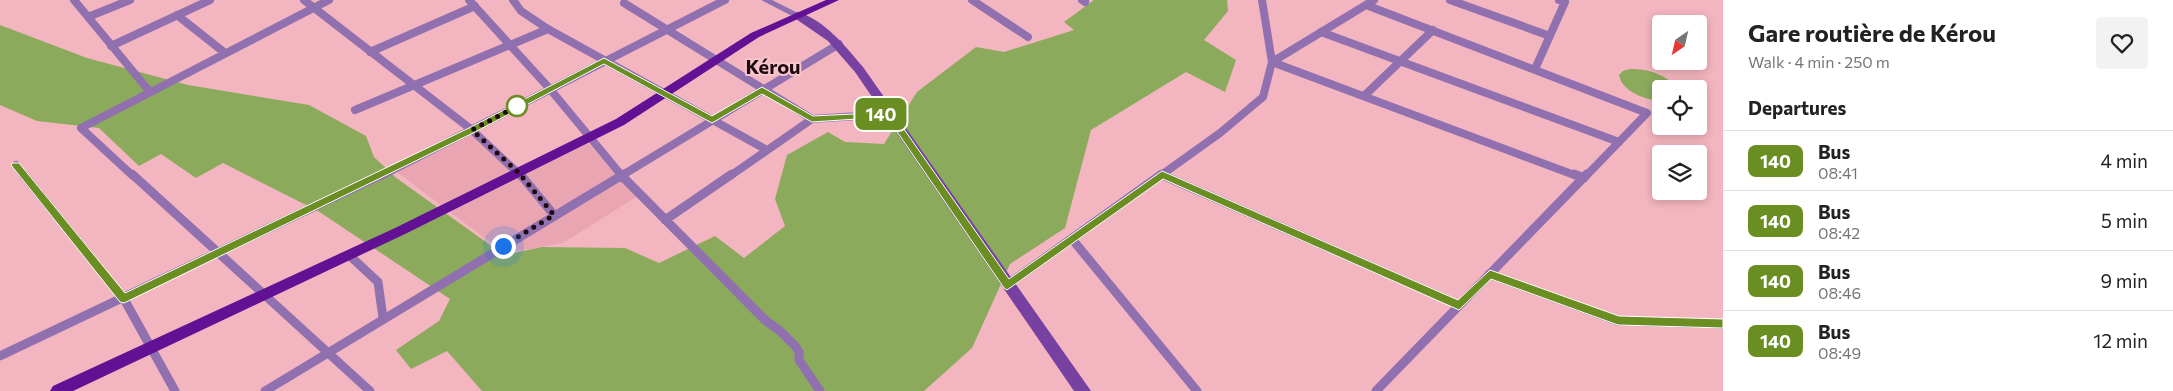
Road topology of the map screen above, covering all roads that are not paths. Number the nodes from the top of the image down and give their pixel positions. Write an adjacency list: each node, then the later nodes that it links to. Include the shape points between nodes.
1 (74, 0): 21 (street)
2 (130, 0): 21 (street)
3 (210, 0): 20 (street)
4 (304, 0): 18 (street)
5 (329, 0): 18 (street)
6 (513, 0): 22 (street, via 521,11)
7 (725, 0): 23 (street)
8 (765, 0): 19 (street)
9 (834, 0): 19 (main road)
10 (972, 0): 26 (street)
11 (1262, 0): 36 (street)
12 (1374, 0): 17 (street)
13 (1450, 0): 27 (street)
14 (1559, 0): 27 (street, via 1565,2)
15 (472, 3): 28 (street); 31 (street)
16 (624, 3): 23 (street)
17 (1366, 5): 24 (street); 25 (street)
18 (312, 7): 31 (street); 32 (street)
19 (797, 15): 29 (main road); 34 (main road, via 755,35)
20 (177, 16): 30 (street); 32 (street)
21 (88, 17): 30 (street)
22 (548, 29): 28 (street); 33 (street)
23 (666, 29): 33 (street); 34 (street)
24 (1433, 30): 35 (street); 37 (street)
25 (1321, 32): 35 (street); 36 (street)
26 (1028, 36)
27 (1550, 36): 37 (street)
28 (511, 44): 38 (street); 39 (street)
29 (840, 44): 40 (street); 45 (main road)
30 (112, 46): 41 (street)
31 (370, 52): 38 (street)
32 (225, 53): 41 (street)
33 (604, 60): 39 (street); 42 (street)
34 (716, 61): 40 (street); 42 (main road)
35 (1401, 61): 43 (street); 50 (street)
36 (1272, 62): 43 (street); 55 (street, via 1263,97)
37 (1535, 69): 50 (street, via 1648,113)
38 (413, 86): 44 (street); 48 (street)
39 (550, 89): 48 (street); 49 (street)
40 (762, 90): 46 (street); 47 (street)
41 (150, 92): 60 (street, via 81,128)
42 (664, 94): 47 (street); 49 (main road)
43 (1364, 96): 56 (street)
44 (355, 110)
45 (889, 114): 46 (street); 63 (main road)
46 (812, 119): 51 (street)
47 (712, 120): 51 (street); 54 (street)
48 (472, 130): 53 (street); 60 (street)
49 (590, 138): 53 (main road); 54 (street)
50 (1619, 142): 56 (street)
51 (767, 150): 58 (street)
52 (16, 165): 65 (street)
53 (518, 173): 57 (street); 61 (main road)
54 (621, 175): 57 (street); 58 (street)
55 (1162, 175): 59 (street); 66 (street)
56 (1584, 178): 62 (street)
57 (554, 215): 67 (street)
58 (665, 220): 76 (street, via 765,320 788,337)
59 (1072, 239): 63 (street); 78 (street)
60 (220, 253): 64 (street); 65 (street)
61 (349, 255): 64 (main road); 67 (street, via 378,282)
62 (1490, 274): 66 (street); 68 (street, via 1618,321)
63 (1007, 285): 77 (main road)
64 (264, 294): 69 (main road); 70 (street)
65 (124, 299): 69 (street); 71 (street)
66 (1459, 306): 79 (street)
67 (383, 318): 70 (street)
68 (1723, 324)
69 (151, 348): 72 (main road); 73 (street)
70 (327, 352): 74 (street); 75 (street)
71 (0, 356)
72 (58, 391)
73 (176, 391)
74 (265, 391)
75 (370, 391)
76 (820, 391)
77 (1083, 391)
78 (1197, 391)
79 (1376, 391)

